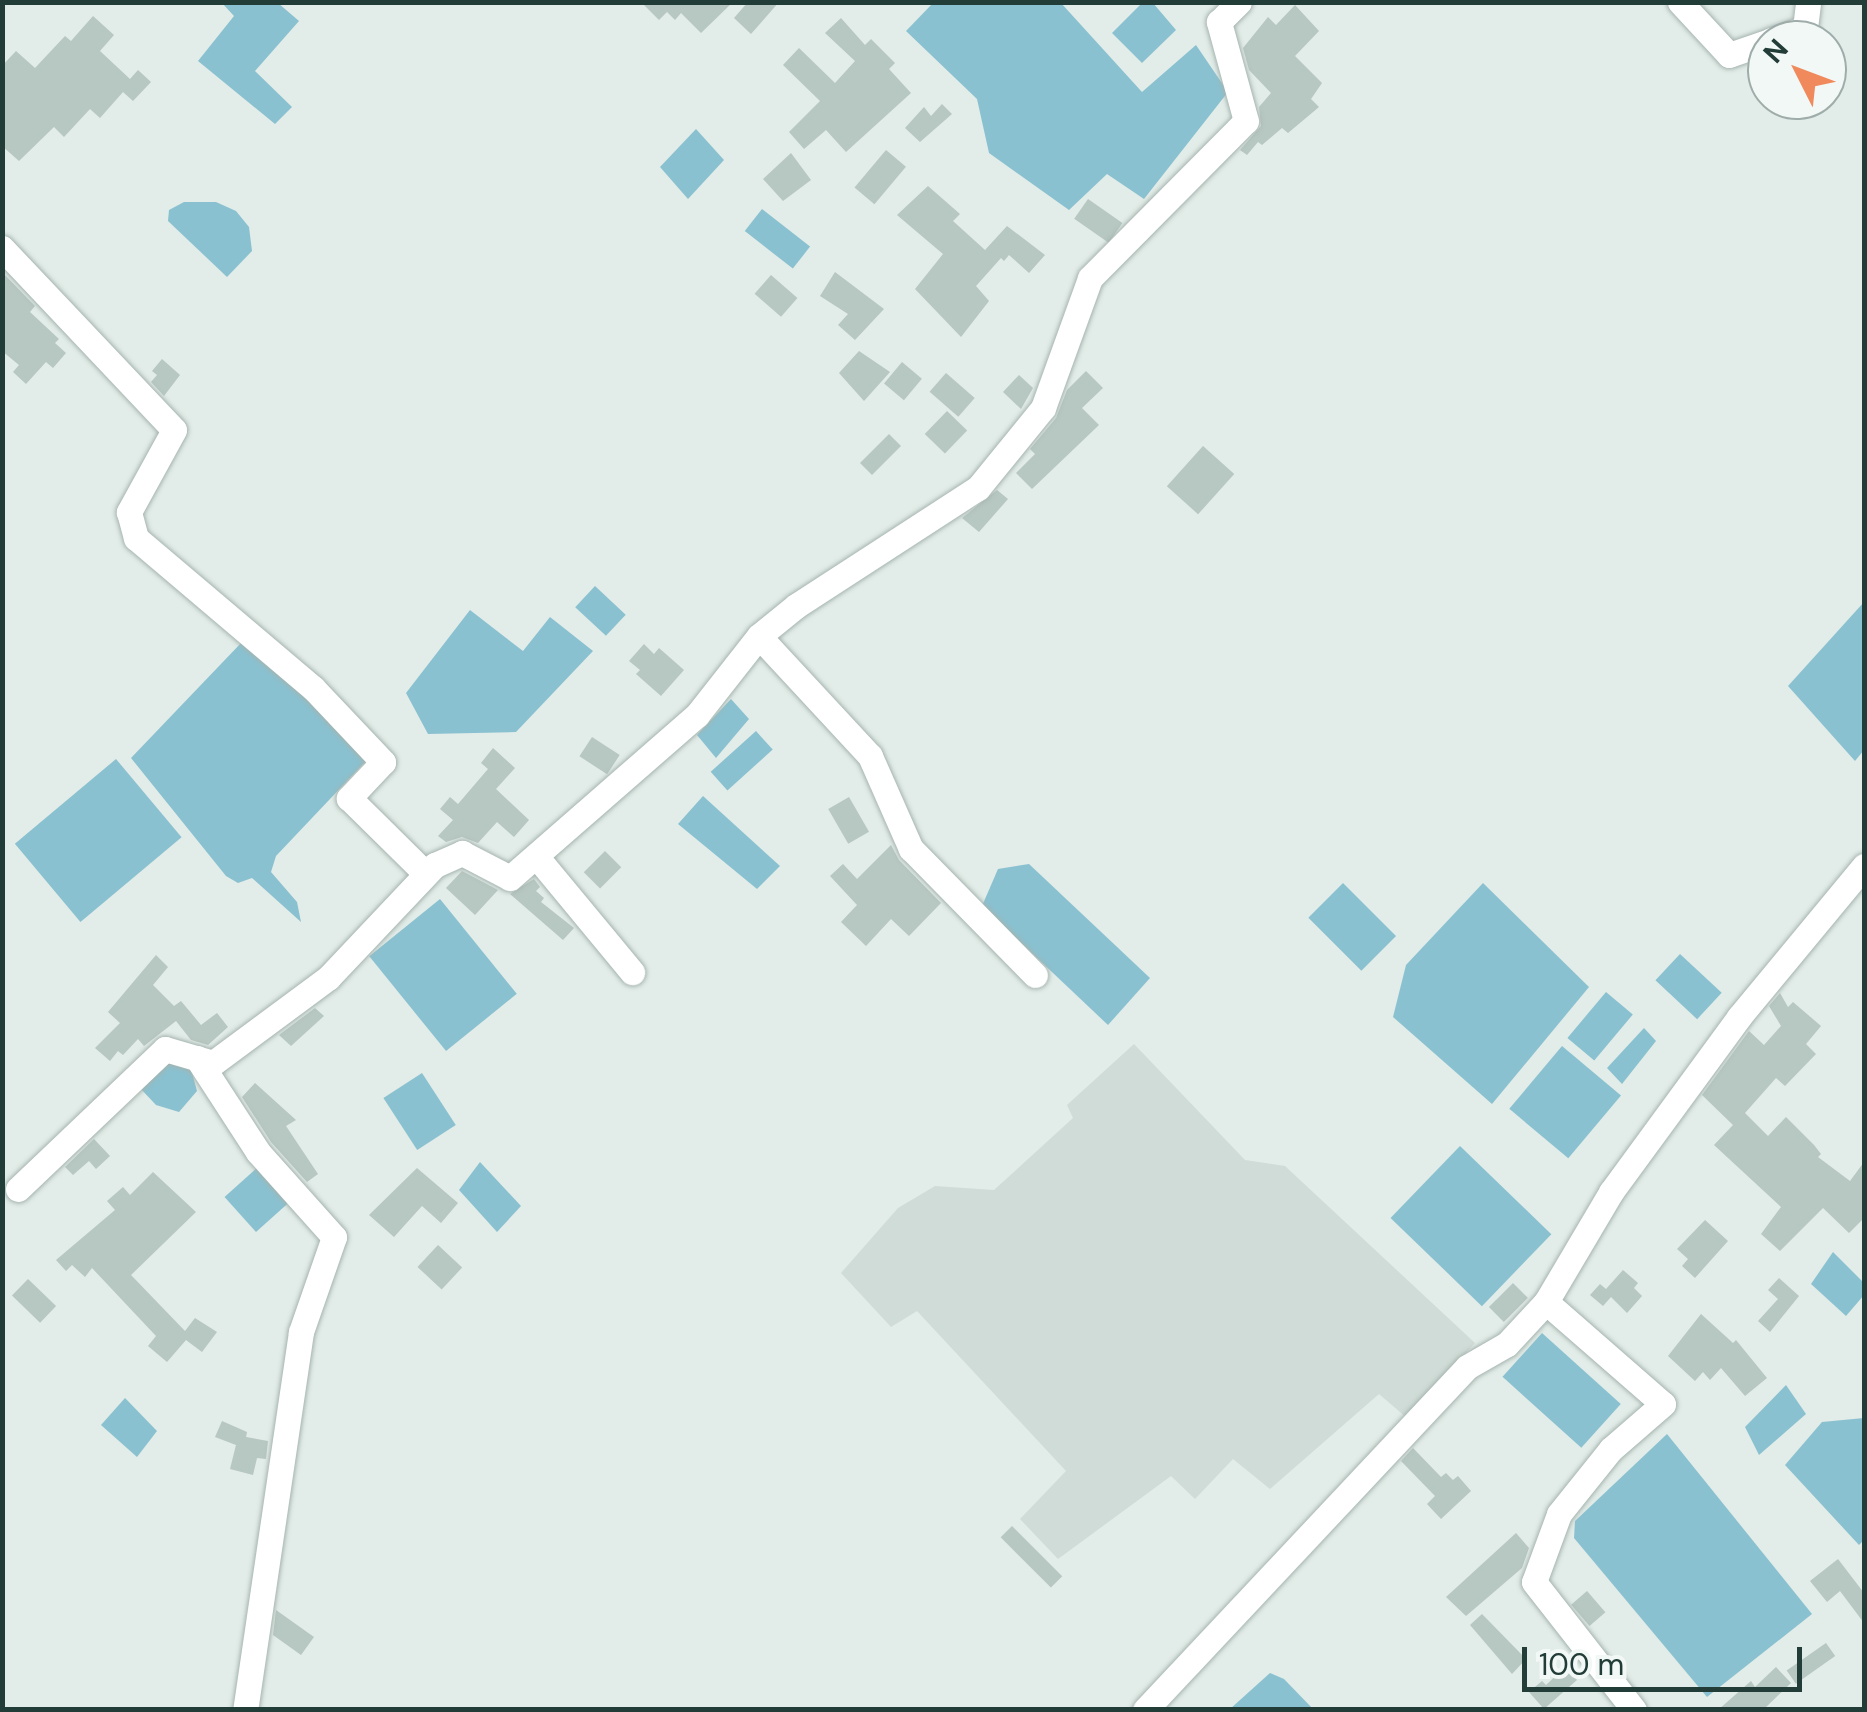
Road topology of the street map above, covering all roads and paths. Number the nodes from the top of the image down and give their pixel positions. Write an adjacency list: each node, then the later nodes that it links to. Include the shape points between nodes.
1 (1239, 2): 5 (street, via 1219,22 1246,121 1090,278 1042,408 978,488)
2 (1680, 2): 3 (street, via 1729,55)
3 (1747, 49)
4 (2, 248): 8 (street, via 174,430 129,512 136,538 313,688 383,762 349,798)
5 (760, 636): 6 (street, via 697,715); 10 (street, via 870,756 911,849)
6 (536, 856): 8 (street, via 510,878 462,854); 9 (street)
7 (1864, 866): 13 (street, via 1727,1032 1611,1192)
8 (426, 874): 11 (street, via 328,978 212,1063)
9 (632, 972)
10 (1035, 975)
11 (197, 1058): 12 (street, via 165,1048); 14 (street, via 258,1152 334,1237 301,1332)
12 (18, 1189)
13 (1546, 1302): 15 (street, via 1507,1344 1466,1368); 16 (street, via 1664,1404 1611,1449 1559,1514 1534,1582)
14 (245, 1710)
15 (1145, 1710)
16 (1634, 1710)

